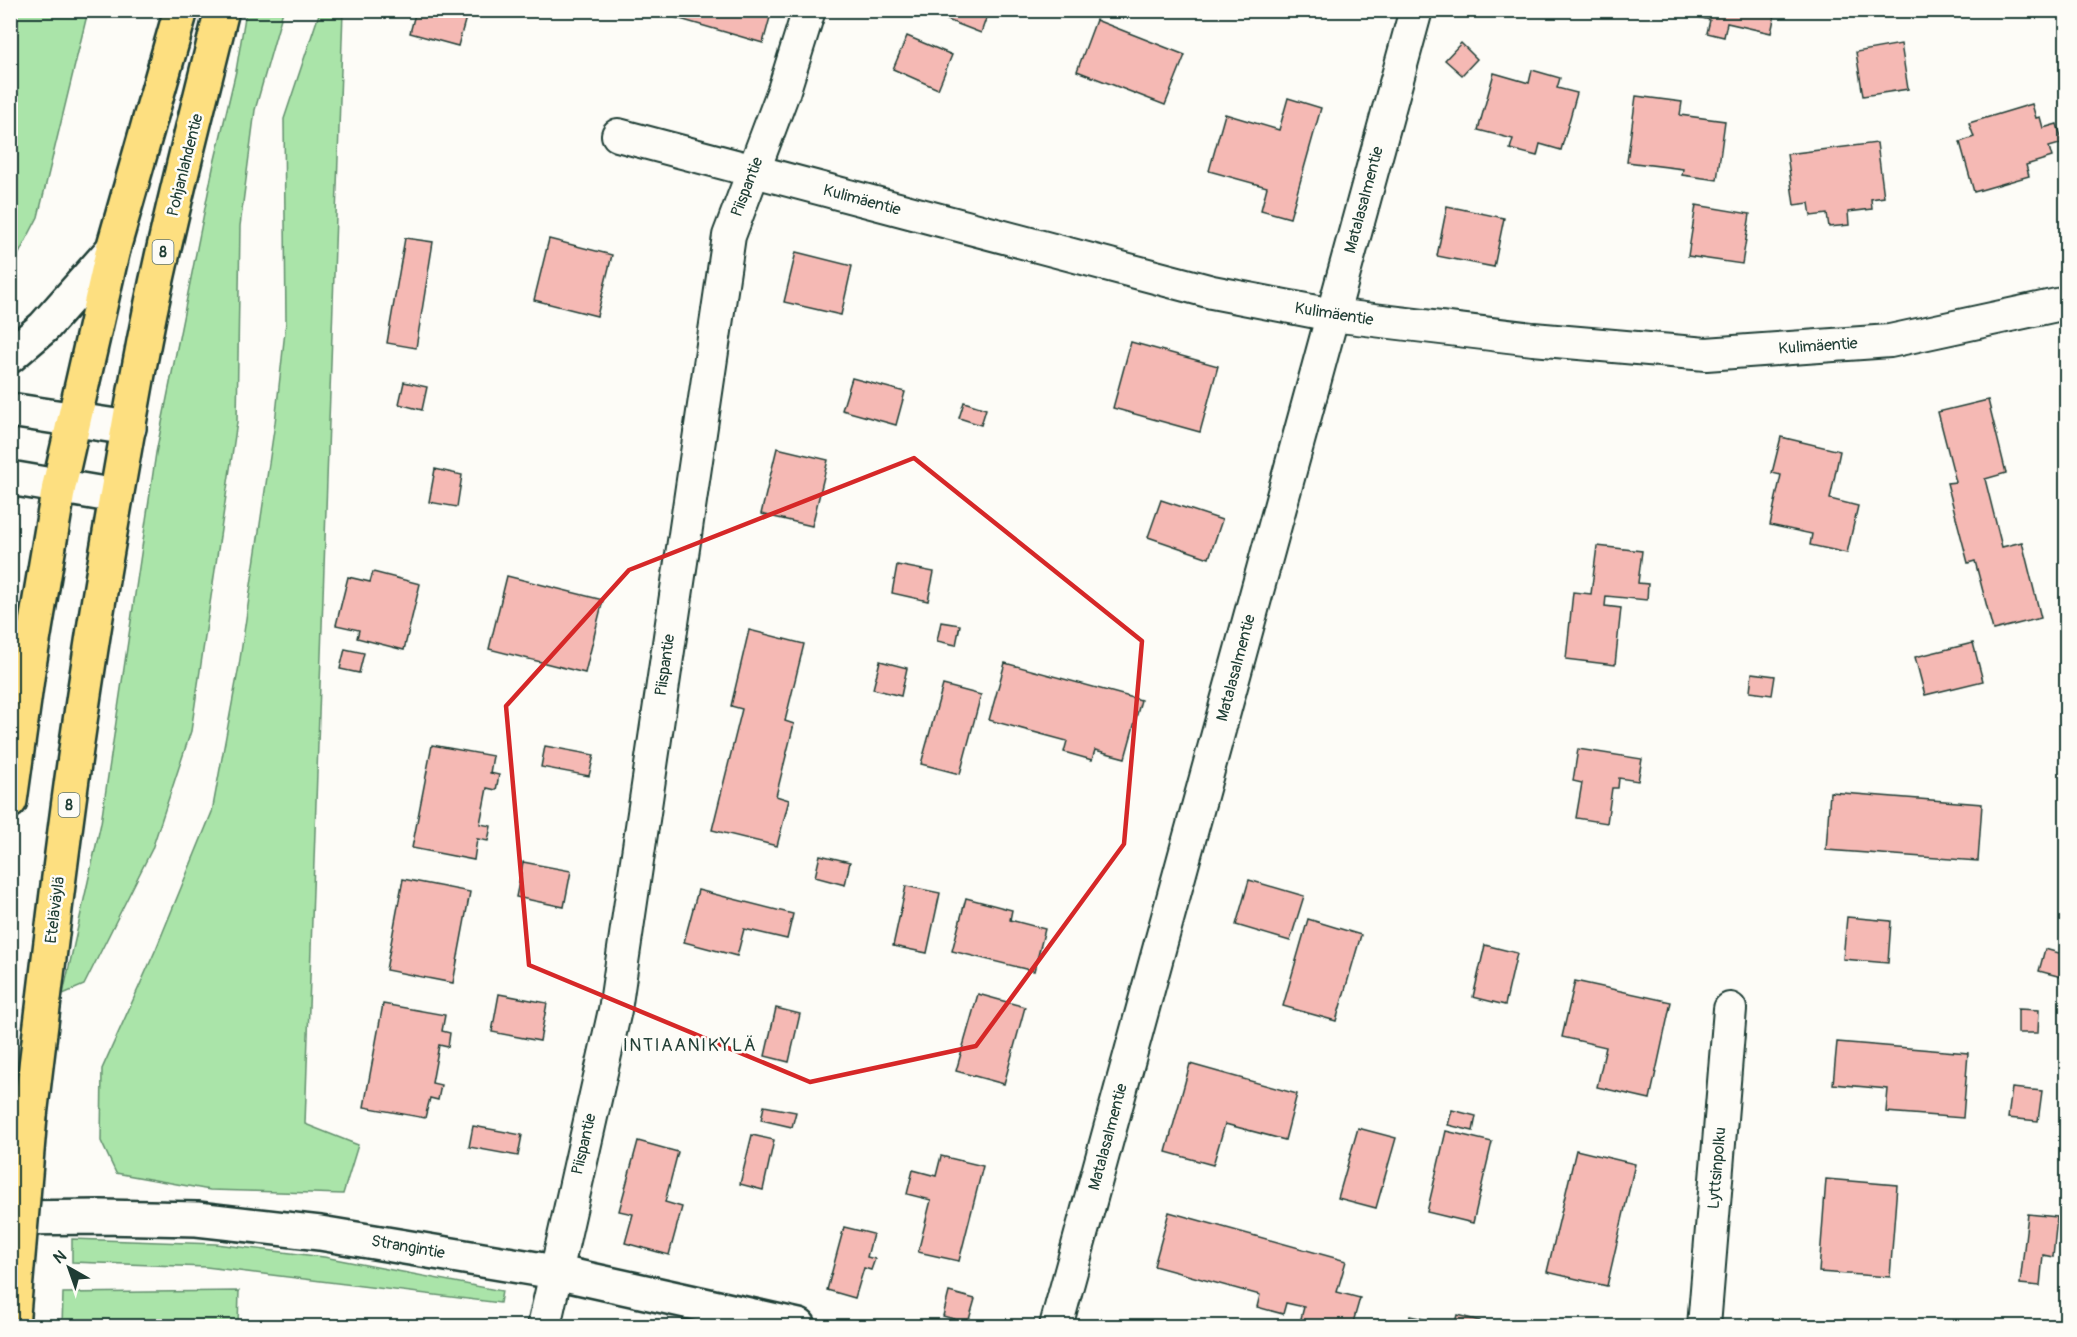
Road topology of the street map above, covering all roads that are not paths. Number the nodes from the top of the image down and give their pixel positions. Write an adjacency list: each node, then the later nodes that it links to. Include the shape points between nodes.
1 (181, 10): 7 (highway)
2 (222, 10): 13 (highway, Pohjanlahdentie / 8, via 160,265)
3 (809, 10): 6 (street, Piispantie)
4 (1416, 10): 9 (street, Matalasalmentie)
5 (618, 135): 6 (street, Kulimäentie)
6 (753, 171): 9 (street, Kulimäentie, via 1212,292); 20 (street, Piispantie, via 729,236 615,1010)
7 (113, 249): 10 (street, via 44,327); 12 (highway)
8 (2067, 303): 9 (street, Kulimäentie, via 1890,340 1706,354 1533,339)
9 (1332, 315): 24 (street, Matalasalmentie)
10 (10, 356)
11 (10, 410): 12 (street)
12 (75, 420): 13 (street); 15 (highway)
13 (129, 428): 16 (highway, Pohjanlahdentie / 8)
14 (10, 478): 15 (street)
15 (60, 486): 16 (street); 17 (highway)
16 (116, 496): 21 (highway, Eteläväylä / 8, bridge, via 56,901 30,1116)
17 (10, 801)
18 (1730, 1009): 25 (street, Lyttsinpolku)
19 (10, 1218): 20 (street, Strangintie, via 197,1219 320,1233)
20 (555, 1272): 22 (street, Piispantie); 23 (street, Strangintie)
21 (12, 1326)
22 (544, 1326)
23 (798, 1326)
24 (1056, 1326)
25 (1704, 1326)

